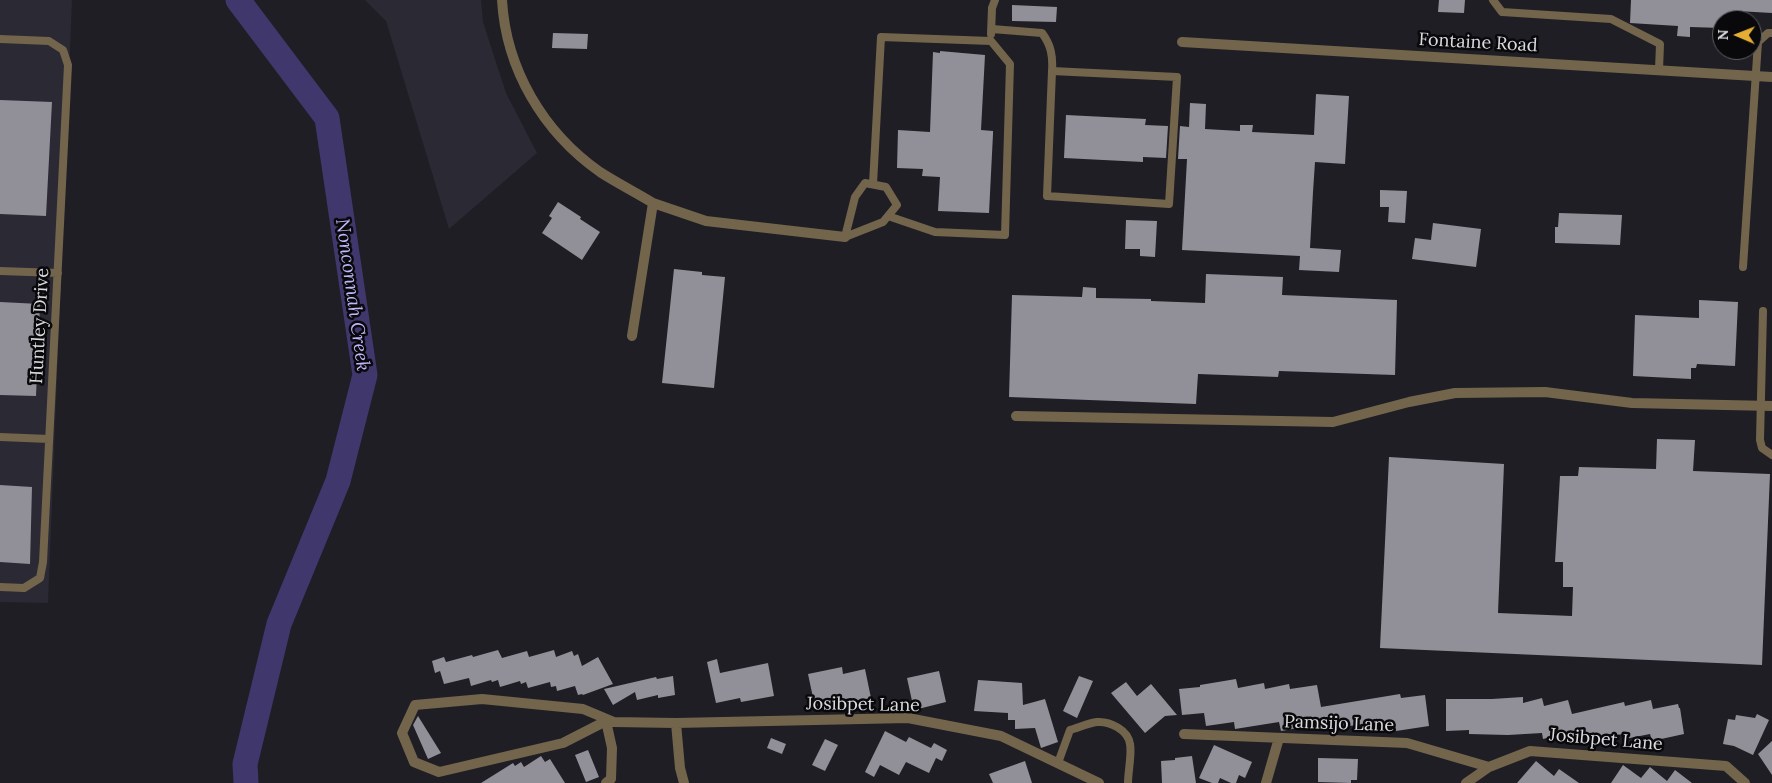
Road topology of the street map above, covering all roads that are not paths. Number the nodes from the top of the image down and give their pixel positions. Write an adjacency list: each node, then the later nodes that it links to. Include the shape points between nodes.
1 (502, 0): 14 (street, via 515,63 530,96 550,125 588,163)
2 (995, 0): 4 (lane)
3 (1493, 0): 10 (lane, via 1502,12 1611,20 1660,44)
4 (992, 29): 7 (lane); 9 (lane, via 1042,33 1049,42)
5 (1772, 33): 11 (lane, via 1758,42)
6 (0, 39): 19 (lane, Huntley Drive, via 49,41 63,50 68,65)
7 (991, 41): 13 (lane, via 881,37); 15 (lane, via 1010,64 1005,235 935,232)
8 (1182, 42): 10 (street, Fontaine Road)
9 (1052, 70): 9 (lane, via 1047,196 1169,204 1177,77)
10 (1659, 70): 11 (street, Fontaine Road)
11 (1756, 76): 12 (street, Fontaine Road); 17 (lane)
12 (1772, 77)
13 (872, 184): 15 (lane, via 886,187 897,205); 16 (lane, via 865,183 855,197)
14 (653, 203): 16 (street, via 706,222); 21 (street)
15 (888, 216): 16 (lane, via 883,222)
16 (845, 237)
17 (1743, 267)
18 (0, 271): 19 (lane)
19 (58, 272): 26 (lane, Huntley Drive)
20 (1763, 311): 22 (lane)
21 (632, 336)
22 (1760, 406): 23 (street); 24 (street, via 1632,404 1544,392 1454,393 1333,422); 27 (lane, via 1760,440 1762,448)
23 (1772, 406)
24 (1016, 416)
25 (0, 437): 26 (lane)
26 (48, 439): 28 (lane, Huntley Drive, via 40,578 24,588)
27 (1772, 455)
28 (0, 587)
29 (610, 721): 29 (street, via 563,743 439,772 414,762 402,733 415,705 482,699 583,709); 30 (street, Josibpet Lane); 35 (street, via 611,779)
30 (676, 723): 33 (street, Josibpet Lane, via 908,718 1001,736); 36 (street)
31 (1184, 734): 32 (street, Pamsijo Lane)
32 (1279, 738): 34 (street, Pamsijo Lane, via 1407,743); 39 (street)
33 (1058, 764): 37 (street, Josibpet Lane); 38 (lane, via 1070,730 1098,722 1106,724 1127,734 1130,745)
34 (1489, 767): 40 (street, Josibpet Lane); 41 (street, Josibpet Lane, via 1530,751 1726,766)
35 (606, 783)
36 (684, 783)
37 (1099, 783)
38 (1128, 783)
39 (1266, 783)
40 (1466, 783)
41 (1745, 783)

